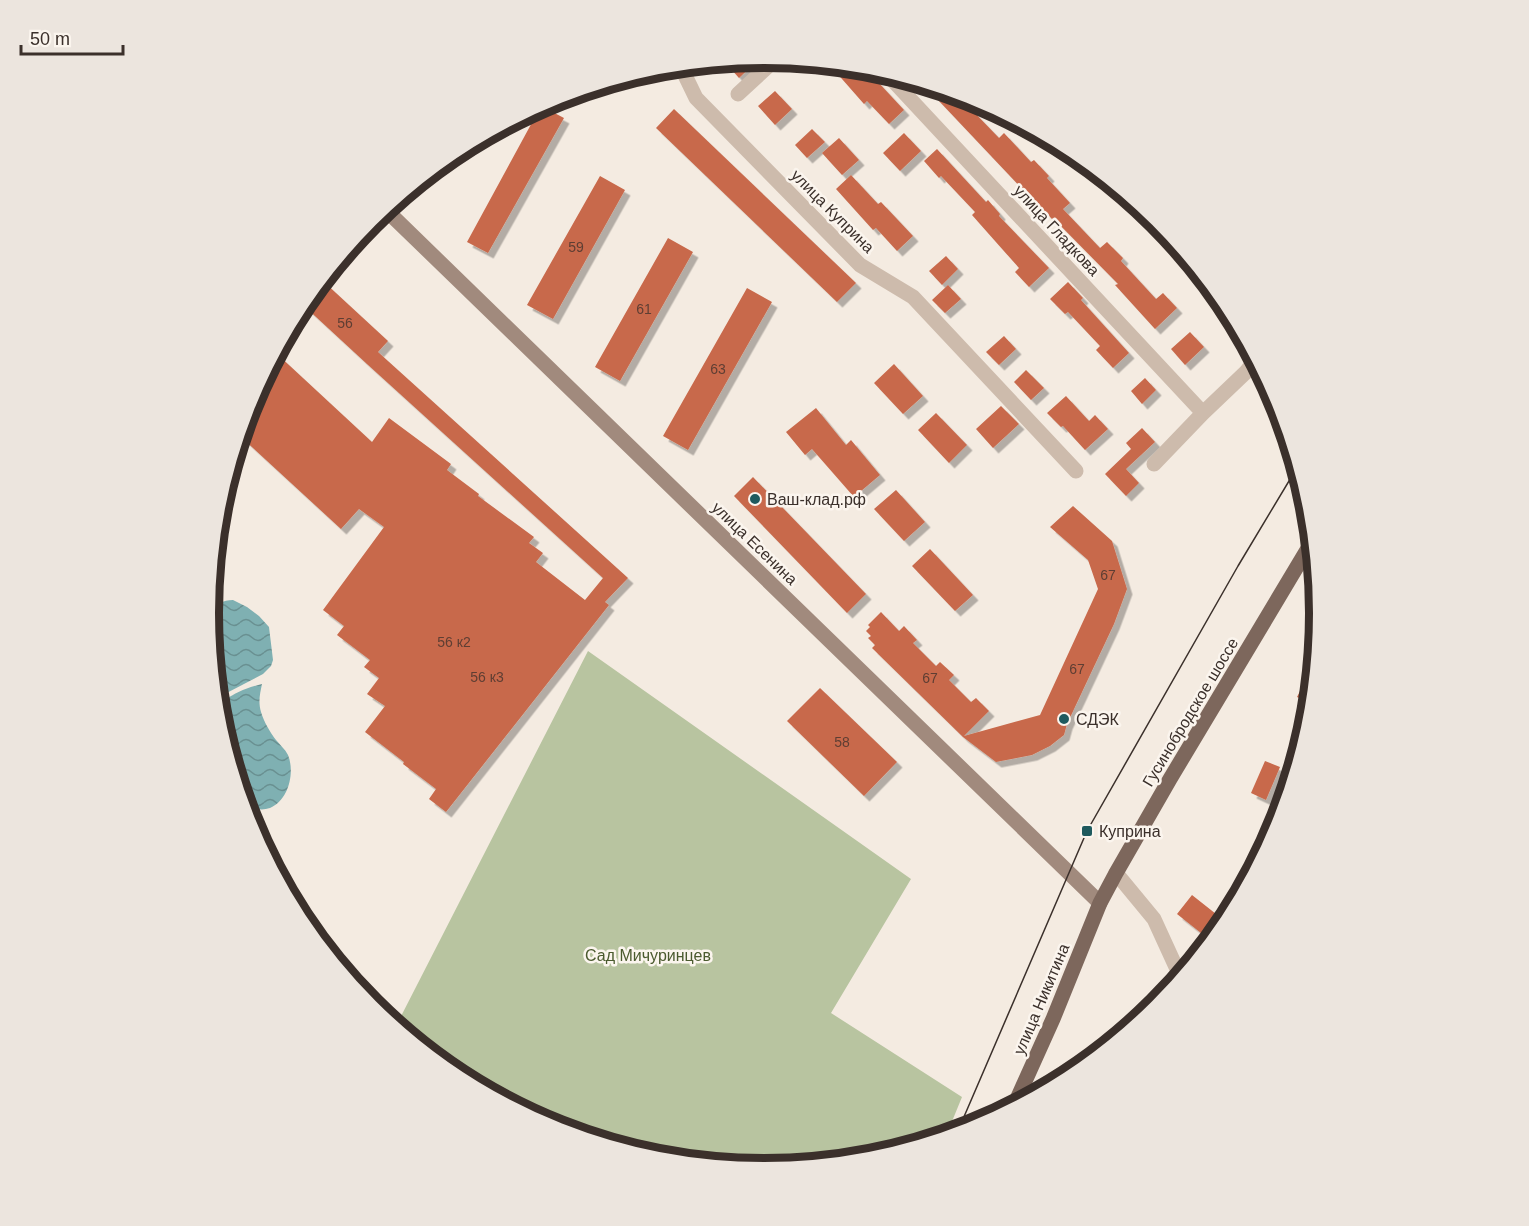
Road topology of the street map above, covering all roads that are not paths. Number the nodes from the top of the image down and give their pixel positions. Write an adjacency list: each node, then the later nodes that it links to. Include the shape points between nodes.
1 (766, 68): 4 (street)
2 (684, 74): 9 (street, улица Куприна, via 696,98 720,123 861,265 913,297)
3 (897, 84): 7 (street, улица Гладкова)
4 (738, 94)
5 (392, 215): 12 (street, улица Есенина)
6 (1251, 366): 7 (street)
7 (1203, 413): 8 (street)
8 (1154, 464)
9 (1076, 471)
10 (1306, 552): 11 (main road, Гусинобродское шоссе)
11 (1116, 873): 12 (main road, Гусинобродское шоссе); 13 (street, via 1154,919)
12 (1100, 903): 14 (main road, улица Никитина)
13 (1177, 970)
14 (1018, 1095)

